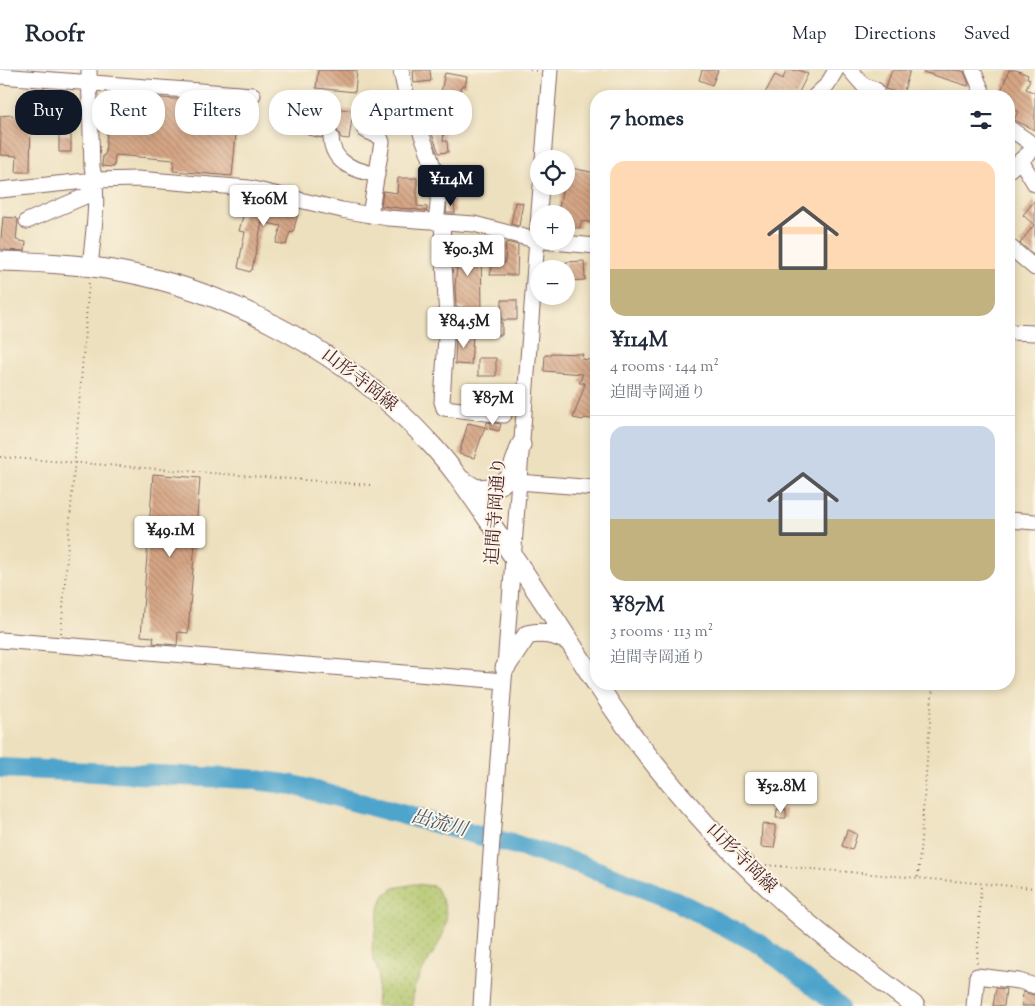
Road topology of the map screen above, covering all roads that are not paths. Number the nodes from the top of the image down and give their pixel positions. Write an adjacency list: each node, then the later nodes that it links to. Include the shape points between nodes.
1 (401, 70): 24 (street, via 406,96 426,143 434,174)
2 (550, 70): 16 (street)
3 (836, 70): 9 (street)
4 (850, 70): 10 (street, via 863,85)
5 (973, 70): 11 (street)
6 (0, 76): 7 (street)
7 (89, 76): 8 (street); 20 (street)
8 (210, 90)
9 (822, 90)
10 (876, 90)
11 (981, 90)
12 (1015, 132): 15 (street)
13 (376, 135): 18 (street, via 382,142)
14 (330, 137): 18 (street, via 335,155 345,165)
15 (1035, 147): 17 (street)
16 (544, 150)
17 (1015, 166): 19 (street)
18 (377, 175): 22 (street)
19 (1035, 184)
20 (95, 186): 21 (street); 22 (street, via 137,179 249,188); 23 (street); 31 (street)
21 (0, 190)
22 (370, 214): 24 (street)
23 (27, 221)
24 (439, 222): 25 (street, via 474,224); 35 (street, via 448,320 444,408)
25 (530, 239)
26 (575, 244): 27 (street)
27 (590, 245)
28 (538, 250): 36 (street, 迫間寺岡通り)
29 (1015, 251): 32 (street)
30 (0, 261): 31 (main road, 山形寺岡線)
31 (90, 266): 37 (main road, 山形寺岡線, via 125,272 221,300 313,346 392,405)
32 (1035, 268)
33 (1015, 332): 34 (street)
34 (1035, 333)
35 (504, 415)
36 (521, 445): 37 (main road, via 510,476 501,484 476,489); 38 (street, 迫間寺岡通り)
37 (461, 480): 42 (main road, 山形寺岡線)
38 (518, 482): 39 (street); 42 (street, 迫間寺岡通り)
39 (590, 488)
40 (1015, 520): 41 (street)
41 (1035, 522)
42 (513, 555): 44 (main road, 山形寺岡線); 46 (street, 迫間寺岡通り)
43 (0, 640): 46 (street)
44 (569, 641): 45 (main road, 山形寺岡線); 46 (main road, via 556,634 539,632 527,635)
45 (590, 672)
46 (504, 675): 49 (street, 迫間寺岡通り)
47 (602, 690): 50 (main road, 山形寺岡線, via 667,779 743,863 837,947)
48 (1035, 986): 51 (street, via 976,976)
49 (481, 1006)
50 (915, 1006)
51 (974, 1006)

